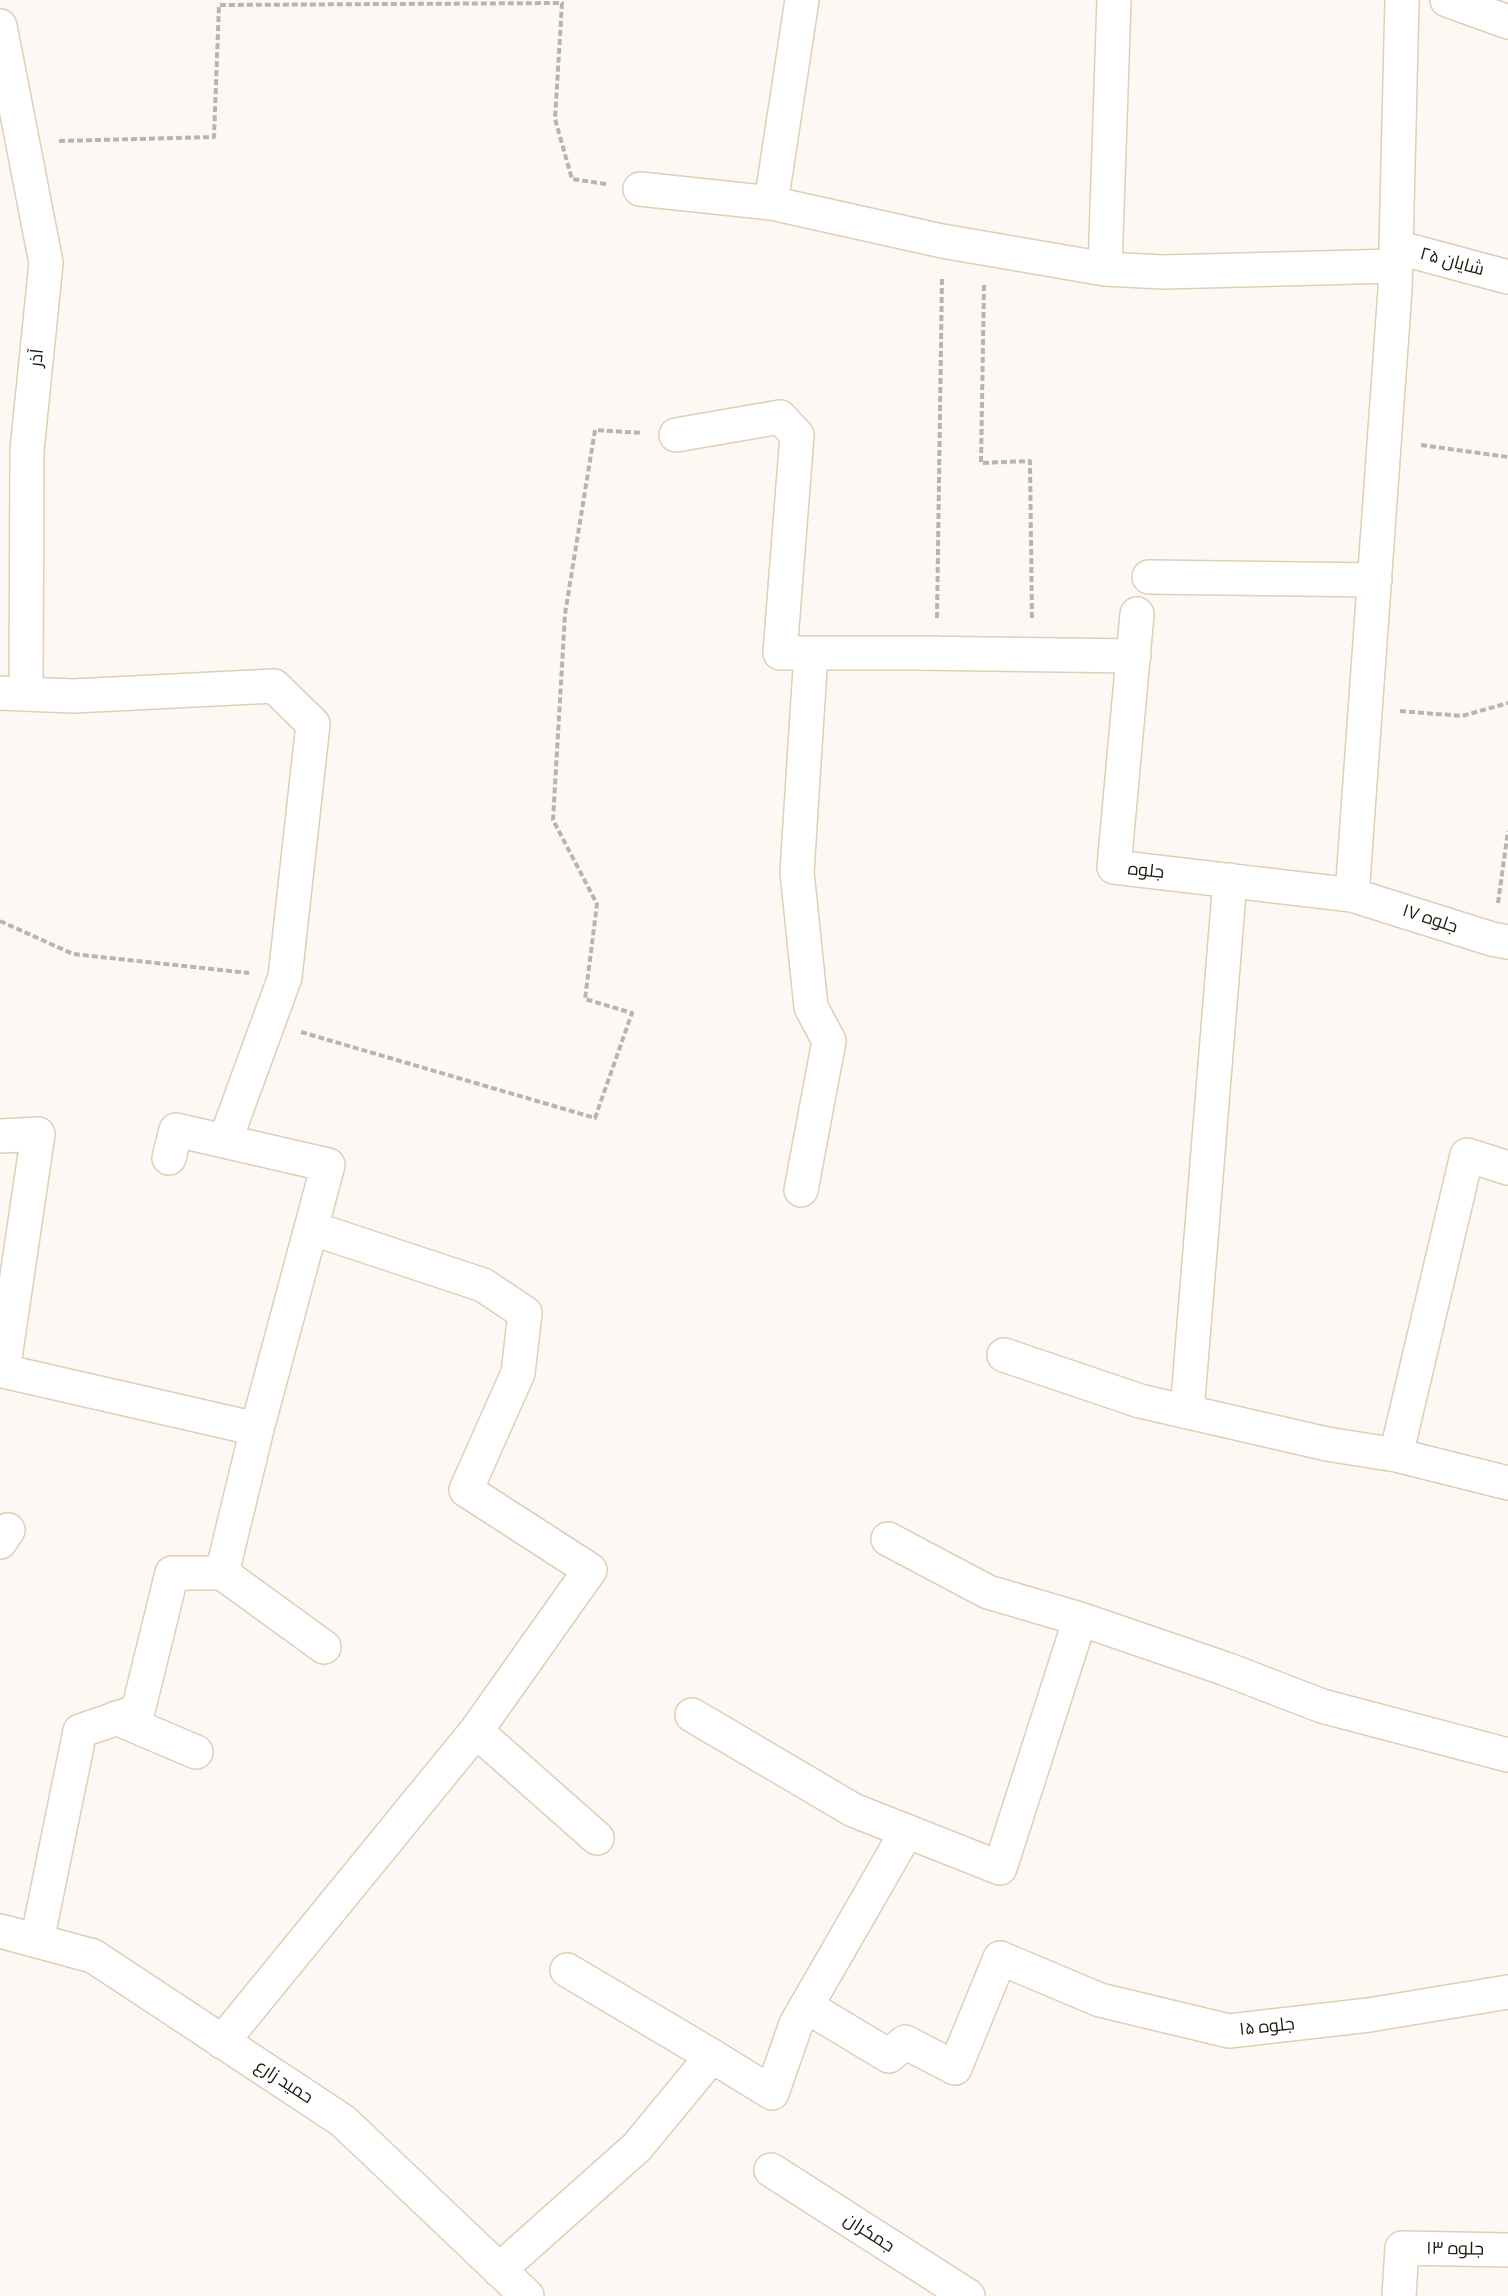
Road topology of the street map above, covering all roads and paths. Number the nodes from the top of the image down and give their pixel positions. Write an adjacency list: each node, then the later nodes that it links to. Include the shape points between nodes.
1 (802, 0): 9 (street)
2 (1114, 0): 13 (street)
3 (1402, 0): 12 (street)
4 (1447, 0): 5 (street)
5 (1508, 22)
6 (0, 26): 7 (street, آذر)
7 (23, 142): 8 (path, via 214,137 219,5 562,3 555,119 572,179); 25 (street, آذر, via 46,263 27,450)
8 (640, 189): 9 (street, شایان ۲۵)
9 (771, 203): 10 (street, شایان ۲۵)
10 (942, 241): 11 (street, شایان ۲۵); 22 (path)
11 (985, 248): 13 (street, شایان ۲۵); 23 (path, via 981,463 1030,461)
12 (1396, 256): 13 (street, شایان ۲۵, via 1163,272); 14 (street, شایان ۲۵); 16 (street)
13 (1105, 269)
14 (1508, 277)
15 (676, 435): 21 (street, via 780,417 797,435); 34 (path, via 595,430 565,614 553,820 597,904 585,999 632,1013 595,1118)
16 (1384, 440): 17 (path); 19 (street)
17 (1508, 457)
18 (1149, 577): 19 (street)
19 (1375, 580): 27 (street)
20 (1137, 614): 24 (street, جلوه)
21 (796, 653): 22 (street); 39 (street, via 797,872 811,1006 829,1041)
22 (925, 653): 23 (street)
23 (1032, 656): 24 (street)
24 (1134, 656): 29 (street, جلوه, via 1114,867)
25 (13, 693): 33 (street, via 73,696 274,686 313,724)
26 (1508, 703): 27 (path, via 1462,716)
27 (1366, 709): 30 (street)
28 (1508, 831): 32 (path)
29 (1230, 880): 30 (street, جلوه); 42 (street)
30 (1352, 895): 32 (street, جلوه ۱۷)
31 (0, 921): 33 (path, via 73,954)
32 (1500, 941)
33 (285, 977): 34 (street)
34 (269, 1022): 36 (street)
35 (0, 1136): 43 (street, via 38,1134 3,1371)
36 (225, 1141): 37 (street, via 176,1130); 40 (street, via 328,1165)
37 (168, 1158)
38 (1508, 1168): 44 (street, via 1467,1155)
39 (801, 1190)
40 (311, 1228): 43 (street); 52 (street, via 483,1285 525,1313 518,1373 466,1490 590,1570)
41 (1004, 1355): 42 (street, via 1140,1401)
42 (1186, 1412): 44 (street, via 1327,1444)
43 (257, 1429): 47 (street)
44 (1396, 1455): 45 (street)
45 (1508, 1483)
46 (888, 1539): 48 (street, via 988,1592)
47 (222, 1574): 49 (street); 51 (street, via 172,1574 138,1712)
48 (1080, 1619): 54 (street, via 1322,1707); 55 (street, via 1000,1868)
49 (324, 1647)
50 (692, 1715): 55 (street, via 853,1810)
51 (116, 1718): 53 (street); 58 (street, via 80,1731)
52 (476, 1731): 56 (street); 62 (street)
53 (196, 1752)
54 (1508, 1755)
55 (907, 1832): 61 (street)
56 (597, 1838)
57 (0, 1931): 58 (street, حمید زارع)
58 (38, 1941): 62 (street, حمید زارع, via 93,1956)
59 (567, 1970): 63 (street)
60 (1508, 1992): 61 (street, جلوه ۱۵, via 1369,2015 1229,2031 1100,2000 1000,1958 955,2068 906,2042 889,2056)
61 (806, 2006): 63 (street, via 772,2093)
62 (222, 2042): 66 (street, حمید زارع, via 343,2121)
63 (712, 2056): 66 (street, via 637,2147)
64 (771, 2170): 68 (street, جمکران)
65 (1508, 2250): 69 (street, جلوه ۱۳, via 1402,2248)
66 (499, 2270): 67 (street, حمید زارع)
67 (527, 2296)
68 (968, 2296)
69 (1399, 2296)

